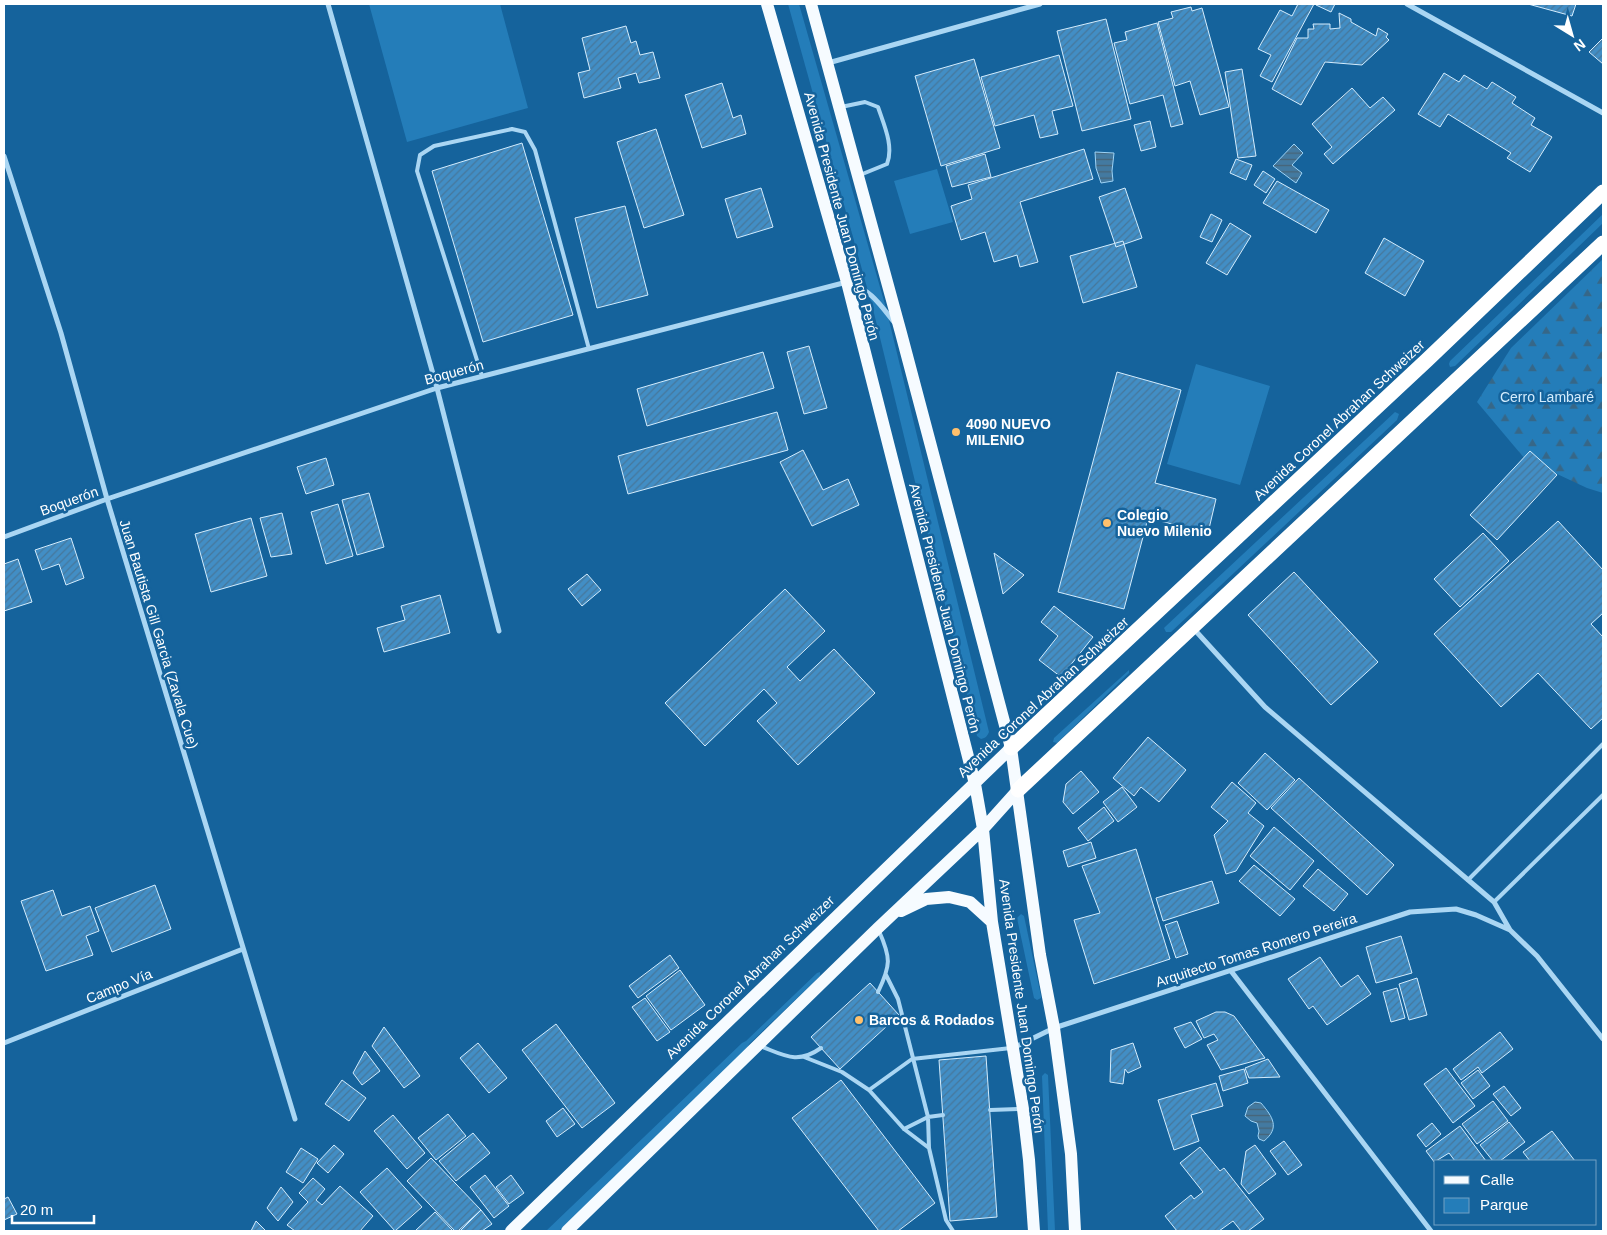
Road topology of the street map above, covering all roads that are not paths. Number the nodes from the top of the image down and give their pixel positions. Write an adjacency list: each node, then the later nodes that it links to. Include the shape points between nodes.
1 (328, 4): 17 (street)
2 (767, 4): 13 (main road, Avenida Presidente Juan Domingo Perón)
3 (811, 4): 6 (main road, Avenida Presidente Juan Domingo Perón)
4 (1040, 4): 6 (street)
5 (1407, 4): 8 (street)
6 (828, 63): 7 (main road, Avenida Presidente Juan Domingo Perón)
7 (839, 107): 10 (main road, Avenida Presidente Juan Domingo Perón); 10 (lane, via 865,102 878,107 887,135 891,154 887,164)
8 (1603, 113)
9 (4, 156): 18 (street, Juan Bautista Gill Garcia (Zavala Cue), via 62,333)
10 (857, 175): 14 (main road, Avenida Presidente Juan Domingo Perón)
11 (1603, 192): 23 (highway, Avenida Coronel Abrahan Schweizer)
12 (1603, 243): 20 (highway)
13 (847, 282): 14 (street, via 875,298); 15 (street, Boquerón); 24 (main road, Avenida Presidente Juan Domingo Perón)
14 (901, 333): 23 (main road, Avenida Presidente Juan Domingo Perón)
15 (589, 349): 16 (street, Boquerón); 16 (lane, via 535,150 525,132 512,129 434,146 420,155 417,171)
16 (482, 376): 17 (street, Boquerón)
17 (437, 388): 18 (street, Boquerón); 21 (street)
18 (107, 499): 19 (street, Boquerón); 34 (street, Juan Bautista Gill Garcia (Zavala Cue))
19 (4, 537)
20 (1192, 627): 25 (highway); 28 (street, Arquitecto Tomas Romero Pereira, via 1265,707)
21 (499, 631)
22 (1603, 744): 28 (lane)
23 (1011, 748): 24 (main road, Avenida Coronel Abrahan Schweizer); 25 (main road, Avenida Presidente Juan Domingo Perón)
24 (975, 784): 27 (main road, Avenida Presidente Juan Domingo Perón); 54 (main road, Avenida Coronel Abrahan Schweizer)
25 (1018, 790): 27 (main road); 38 (main road, Avenida Presidente Juan Domingo Perón, via 1040,955)
26 (1603, 795): 29 (lane)
27 (983, 828): 30 (main road); 31 (main road, Avenida Presidente Juan Domingo Perón)
28 (1468, 880): 29 (street, Arquitecto Tomas Romero Pereira)
29 (1494, 902): 33 (street, Arquitecto Tomas Romero Pereira)
30 (890, 917): 31 (main road, via 926,899 949,897 970,902); 32 (main road)
31 (992, 922): 43 (main road, Avenida Presidente Juan Domingo Perón)
32 (878, 928): 36 (lane, via 887,949); 41 (main road)
33 (1510, 930): 35 (street, Arquitecto Tomas Romero Pereira, via 1456,909 1410,912); 39 (street, Arquitecto Tomas Romero Pereira, via 1536,956)
34 (243, 949): 40 (street, Campo Vía); 51 (street, Juan Bautista Gill Garcia (Zavala Cue))
35 (1231, 971): 38 (street, Arquitecto Tomas Romero Pereira); 59 (street)
36 (886, 975): 37 (lane); 45 (lane, via 898,999)
37 (878, 992)
38 (1054, 1028): 43 (street, Arquitecto Tomas Romero Pereira); 58 (main road, Avenida Presidente Juan Domingo Perón, via 1071,1154)
39 (1603, 1039)
40 (4, 1044)
41 (758, 1045): 44 (lane, via 796,1058); 55 (main road)
42 (821, 1048): 44 (lane)
43 (1012, 1048): 45 (lane); 47 (main road, Avenida Presidente Juan Domingo Perón)
44 (804, 1057): 46 (lane, via 842,1072)
45 (912, 1059): 46 (lane); 50 (lane)
46 (869, 1090): 52 (lane)
47 (1023, 1109): 48 (lane); 57 (main road, Avenida Presidente Juan Domingo Perón)
48 (990, 1110)
49 (942, 1115): 50 (lane)
50 (928, 1116): 52 (lane); 53 (lane)
51 (296, 1118)
52 (904, 1129): 53 (lane)
53 (929, 1148): 56 (lane, via 946,1220)
54 (511, 1231)
55 (566, 1231)
56 (953, 1231)
57 (1034, 1231)
58 (1075, 1231)
59 (1431, 1231)

